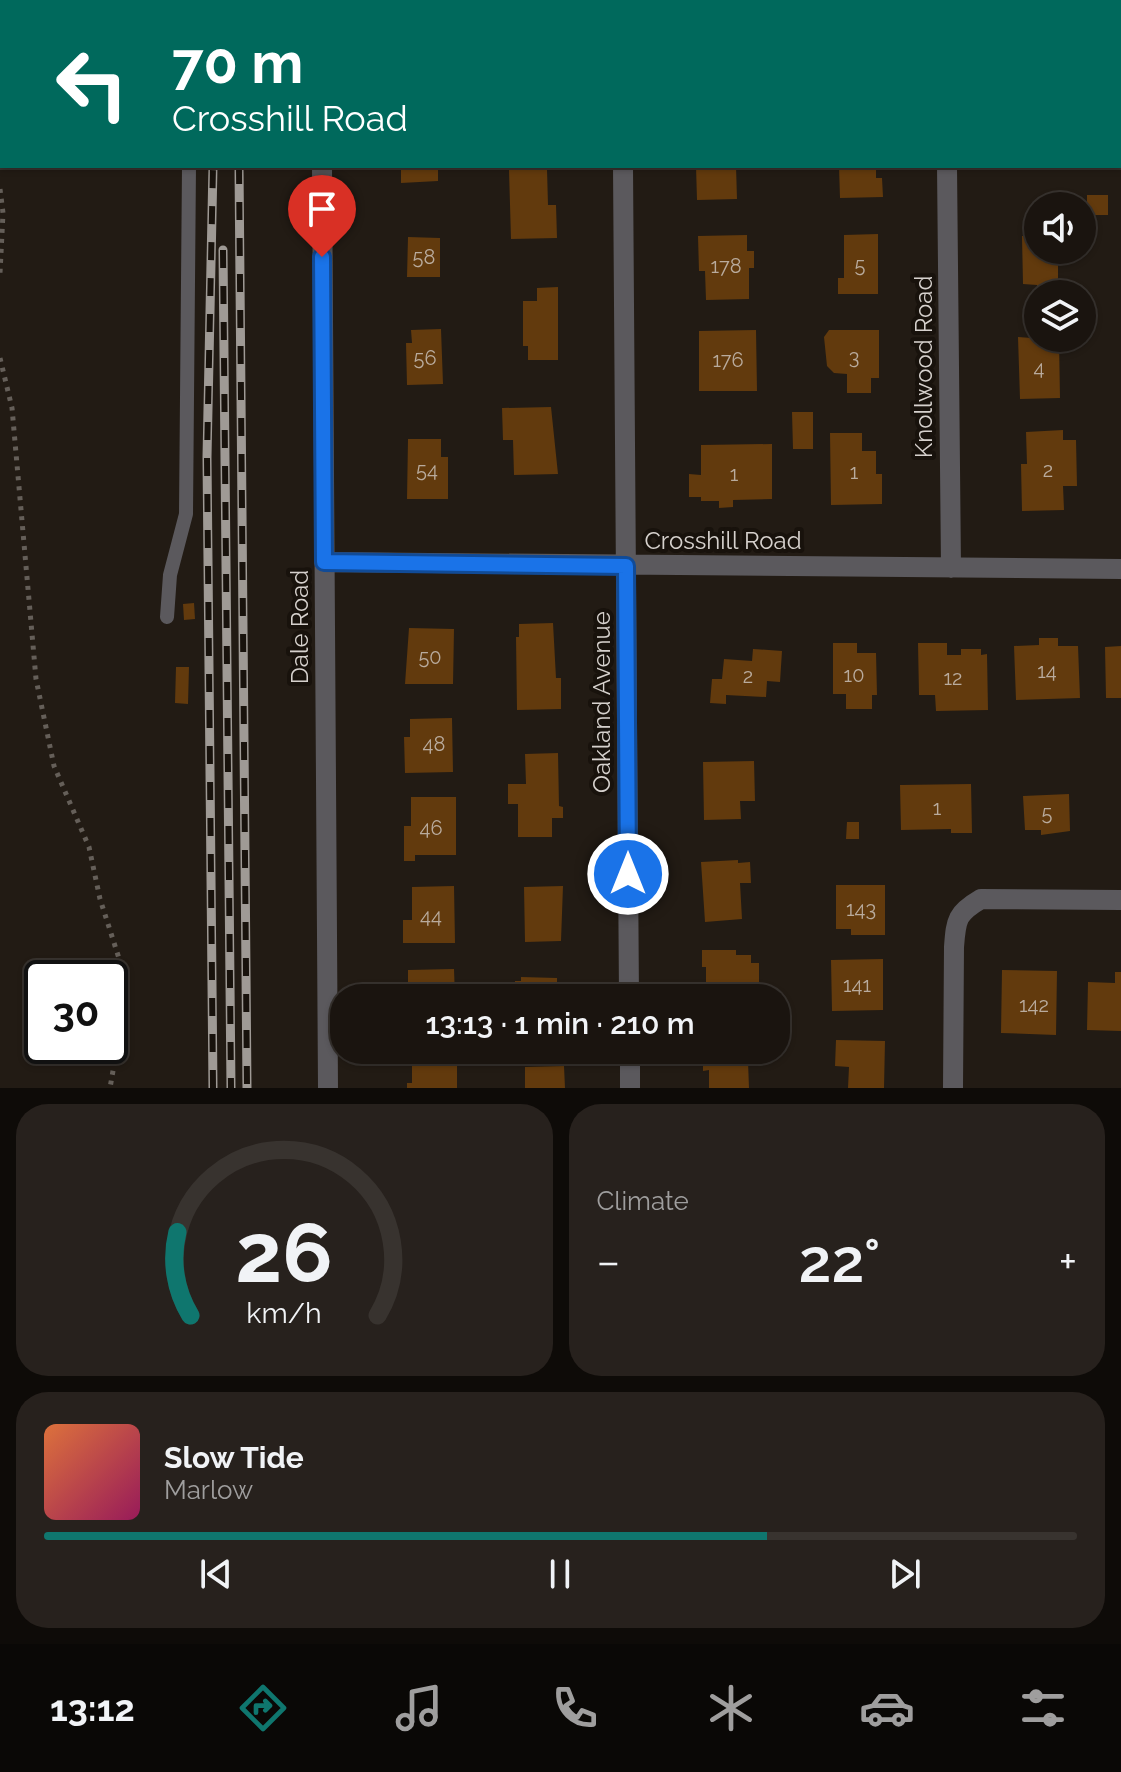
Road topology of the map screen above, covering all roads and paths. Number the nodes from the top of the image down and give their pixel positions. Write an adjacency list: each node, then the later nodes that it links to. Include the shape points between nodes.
1 (189, 168): 12 (lane, via 186,514 170,575)
2 (322, 168): 8 (street, Dale Road)
3 (623, 168): 9 (street, Oakland Avenue)
4 (947, 168): 10 (street, Knollwood Road)
5 (0, 189): 6 (path)
6 (0, 273)
7 (0, 358): 16 (path, via 12,408 24,517 31,653 54,766 89,847 124,974)
8 (324, 562): 9 (street, Crosshill Road); 17 (street, Dale Road)
9 (626, 566): 10 (street, Crosshill Road); 14 (street, Oakland Avenue)
10 (951, 568): 11 (street, Crosshill Road)
11 (1121, 569)
12 (167, 617)
13 (1121, 900): 19 (street, via 981,899 965,908 956,925 954,947)
14 (629, 984)
15 (630, 1064): 18 (street)
16 (110, 1088)
17 (328, 1088)
18 (630, 1088)
19 (953, 1088)

